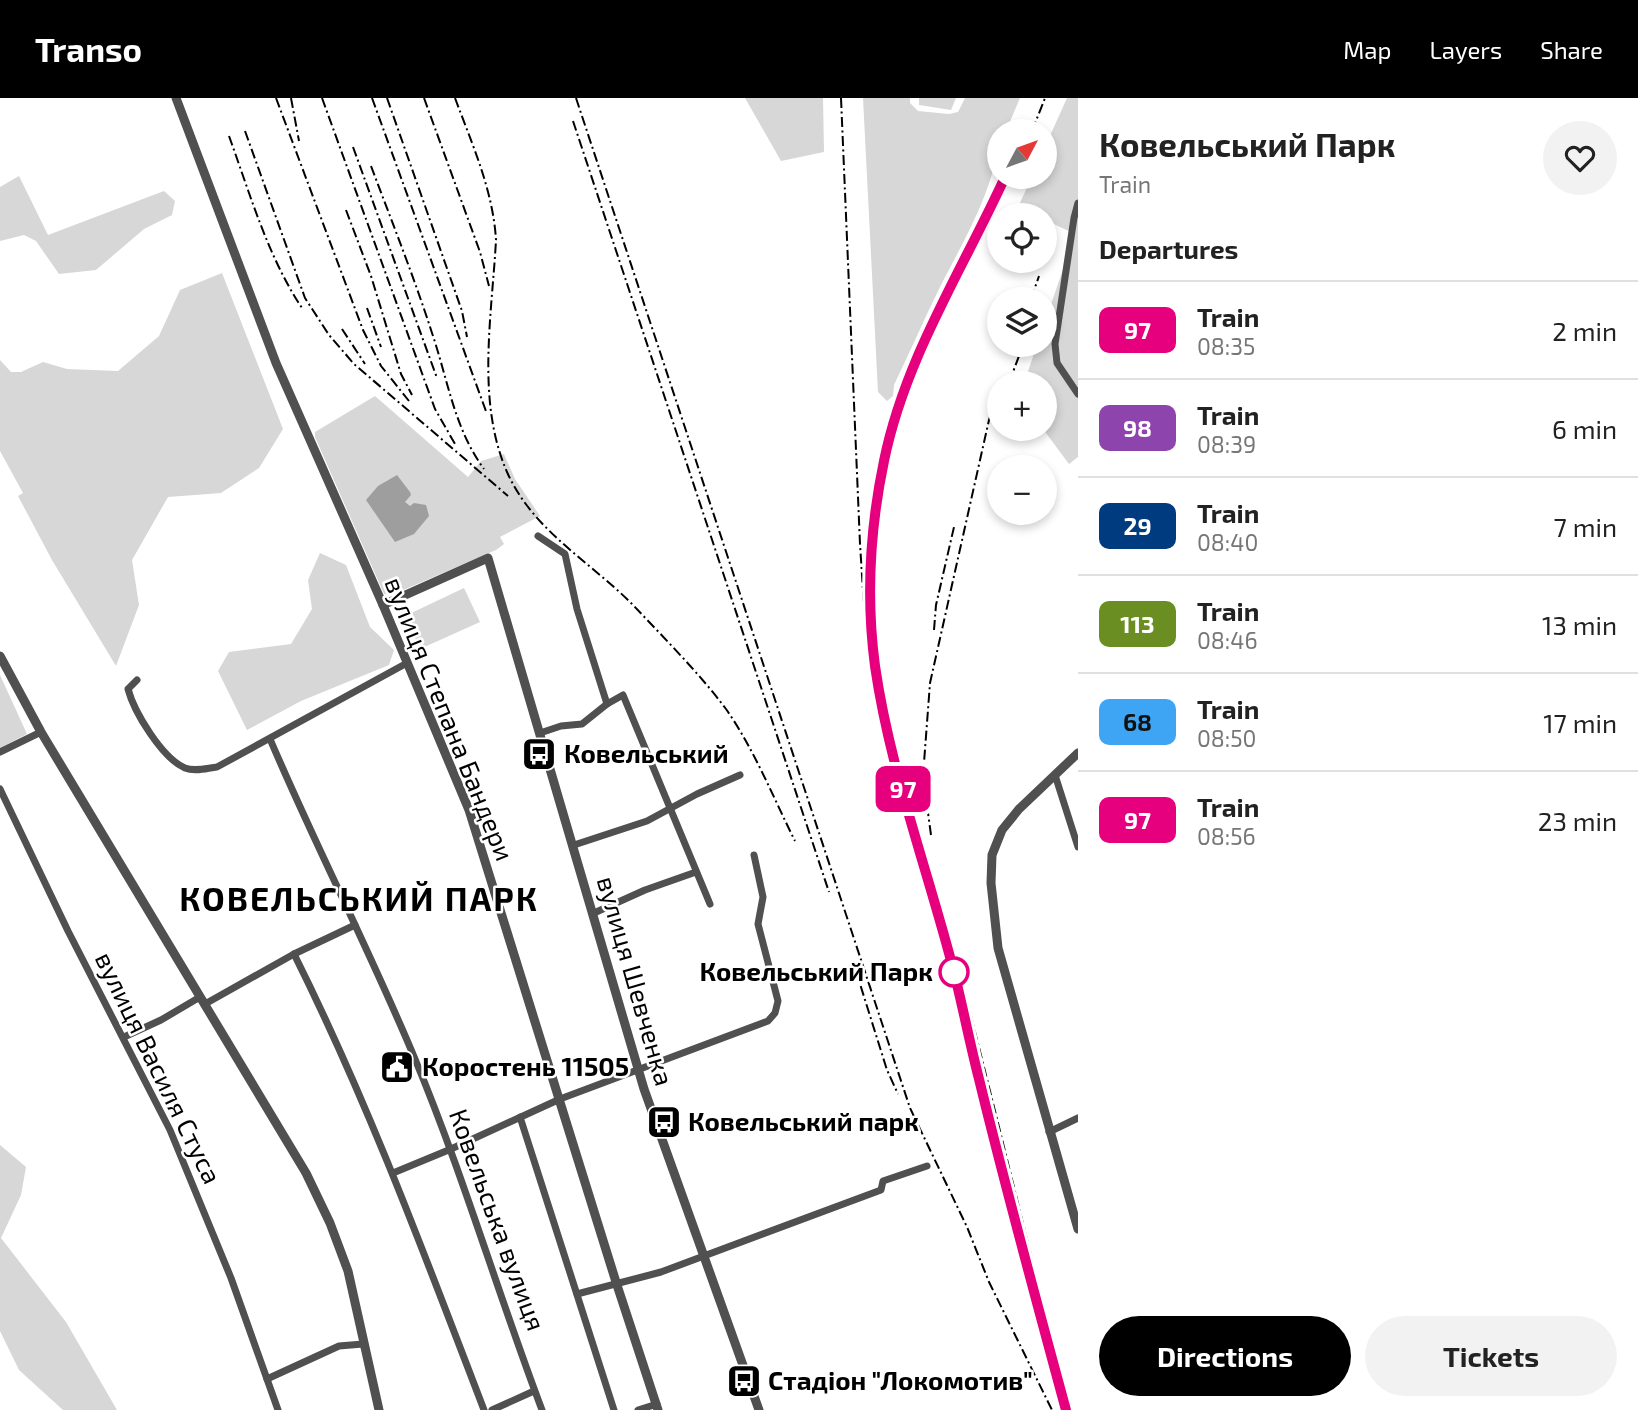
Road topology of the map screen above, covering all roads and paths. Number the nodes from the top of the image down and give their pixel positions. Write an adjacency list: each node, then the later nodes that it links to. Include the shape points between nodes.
1 (176, 98): 5 (street, вулиця Степана Бандери, via 276,363)
2 (1078, 203): 3 (street, via 1055,344 1057,363)
3 (1078, 394)
4 (538, 536): 9 (street, via 565,554 580,622)
5 (383, 605): 7 (street, вулиця Степана Бандери); 11 (street, вулиця Шевченка, via 488,558)
6 (0, 656): 10 (street)
7 (407, 663): 12 (street); 30 (street, вулиця Степана Бандери, via 469,810)
8 (137, 680): 12 (street, via 128,689 132,706 184,768 218,767)
9 (607, 704): 11 (street, via 582,724); 18 (street, via 623,695)
10 (41, 733): 13 (street); 27 (street)
11 (540, 733): 19 (street, вулиця Шевченка)
12 (270, 739): 25 (street, Ковельська вулиця)
13 (0, 752)
14 (1078, 753): 16 (street)
15 (740, 775): 18 (street)
16 (1055, 775): 20 (street); 33 (street, via 1002,830 992,855 991,883 998,948)
17 (0, 789): 28 (street, вулиця Василя Стуса)
18 (670, 809): 19 (street); 22 (street)
19 (574, 845): 24 (street, вулиця Шевченка)
20 (1078, 846)
21 (754, 855): 29 (street, via 763,897 758,924 778,1001 775,1013 768,1021)
22 (696, 872): 23 (street); 24 (street)
23 (710, 904)
24 (594, 914): 29 (street, вулиця Шевченка)
25 (355, 925): 26 (street); 34 (street, Ковельська вулиця)
26 (294, 954): 27 (street); 36 (street)
27 (202, 1000): 28 (street); 41 (street, via 306,1173 330,1223 348,1271)
28 (124, 1037): 42 (street, вулиця Василя Стуса, via 170,1130)
29 (638, 1068): 30 (street); 38 (street, вулиця Шевченка)
30 (560, 1099): 31 (street); 39 (street, вулиця Степана Бандери)
31 (520, 1117): 34 (street); 40 (street)
32 (1078, 1118): 33 (street)
33 (1049, 1132): 37 (street)
34 (451, 1149): 36 (street); 43 (street, Ковельська вулиця)
35 (927, 1166): 38 (street, via 883,1181 881,1190)
36 (393, 1173): 47 (street)
37 (1078, 1229)
38 (703, 1255): 39 (street, via 661,1272); 52 (street, вулиця Шевченка)
39 (616, 1282): 40 (street); 44 (street, вулиця Степана Бандери)
40 (577, 1294): 50 (street)
41 (363, 1344): 42 (street, via 339,1346); 46 (street)
42 (267, 1379): 45 (street, вулиця Василя Стуса)
43 (534, 1391): 48 (street); 49 (street, Ковельська вулиця)
44 (657, 1407): 51 (street)
45 (278, 1410)
46 (379, 1410)
47 (484, 1410)
48 (492, 1410)
49 (542, 1410)
50 (614, 1410)
51 (638, 1410)
52 (759, 1410)

